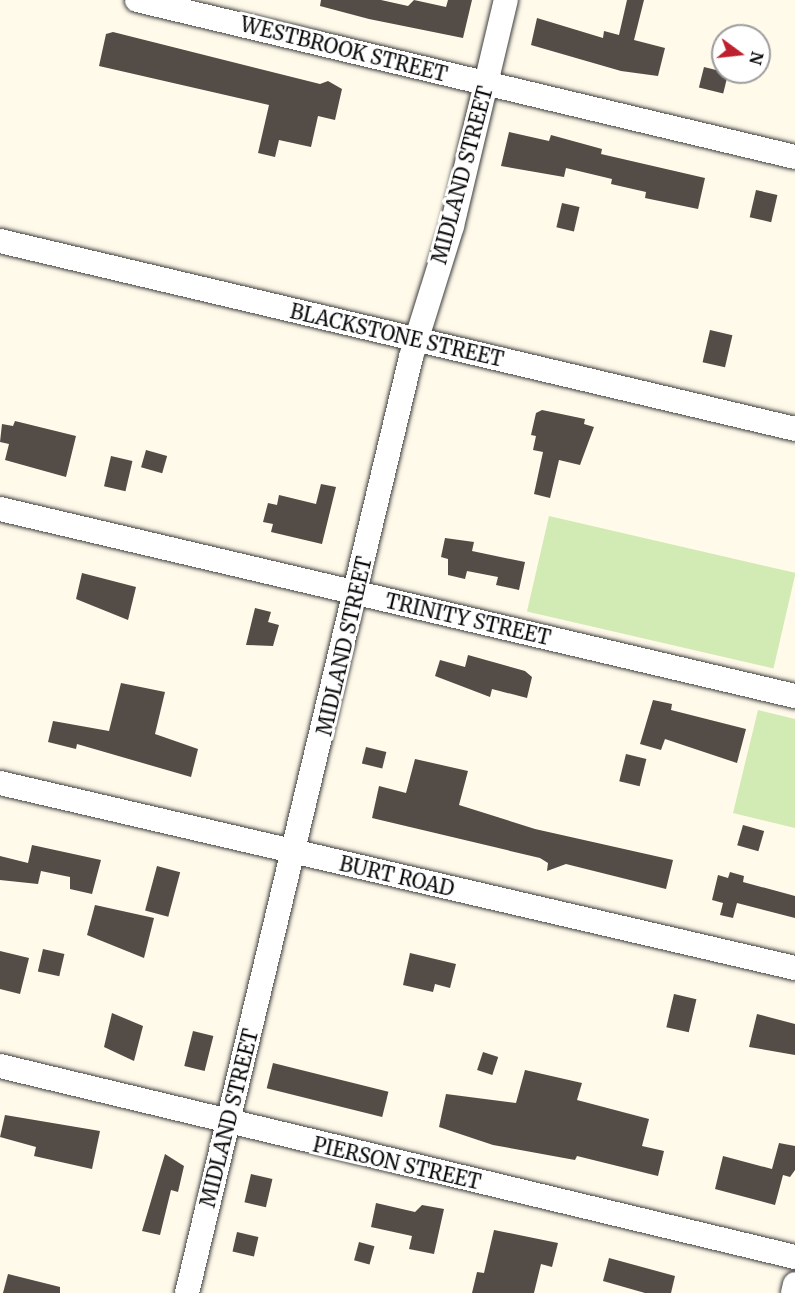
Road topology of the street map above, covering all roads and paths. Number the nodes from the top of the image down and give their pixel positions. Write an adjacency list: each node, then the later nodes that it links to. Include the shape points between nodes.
1 (137, 0): 3 (street, WESTBROOK STREET)
2 (506, 0): 3 (street, MIDLAND STREET)
3 (486, 85): 4 (street, WESTBROOK STREET); 6 (street, MIDLAND STREET)
4 (795, 157)
5 (0, 241): 6 (street, BLACKSTONE STREET)
6 (416, 340): 7 (street, BLACKSTONE STREET); 9 (street, MIDLAND STREET)
7 (795, 429)
8 (0, 509): 9 (street, TRINITY STREET)
9 (357, 594): 10 (street, TRINITY STREET); 12 (street, MIDLAND STREET)
10 (795, 696)
11 (0, 783): 12 (street, BURT ROAD)
12 (295, 852): 13 (street, BURT ROAD); 15 (street, MIDLAND STREET)
13 (795, 968)
14 (0, 1066): 15 (street, PIERSON STREET)
15 (226, 1123): 16 (street, PIERSON STREET); 18 (street, MIDLAND STREET)
16 (795, 1257)
17 (795, 1284): 19 (street)
18 (187, 1293)
19 (793, 1293)

